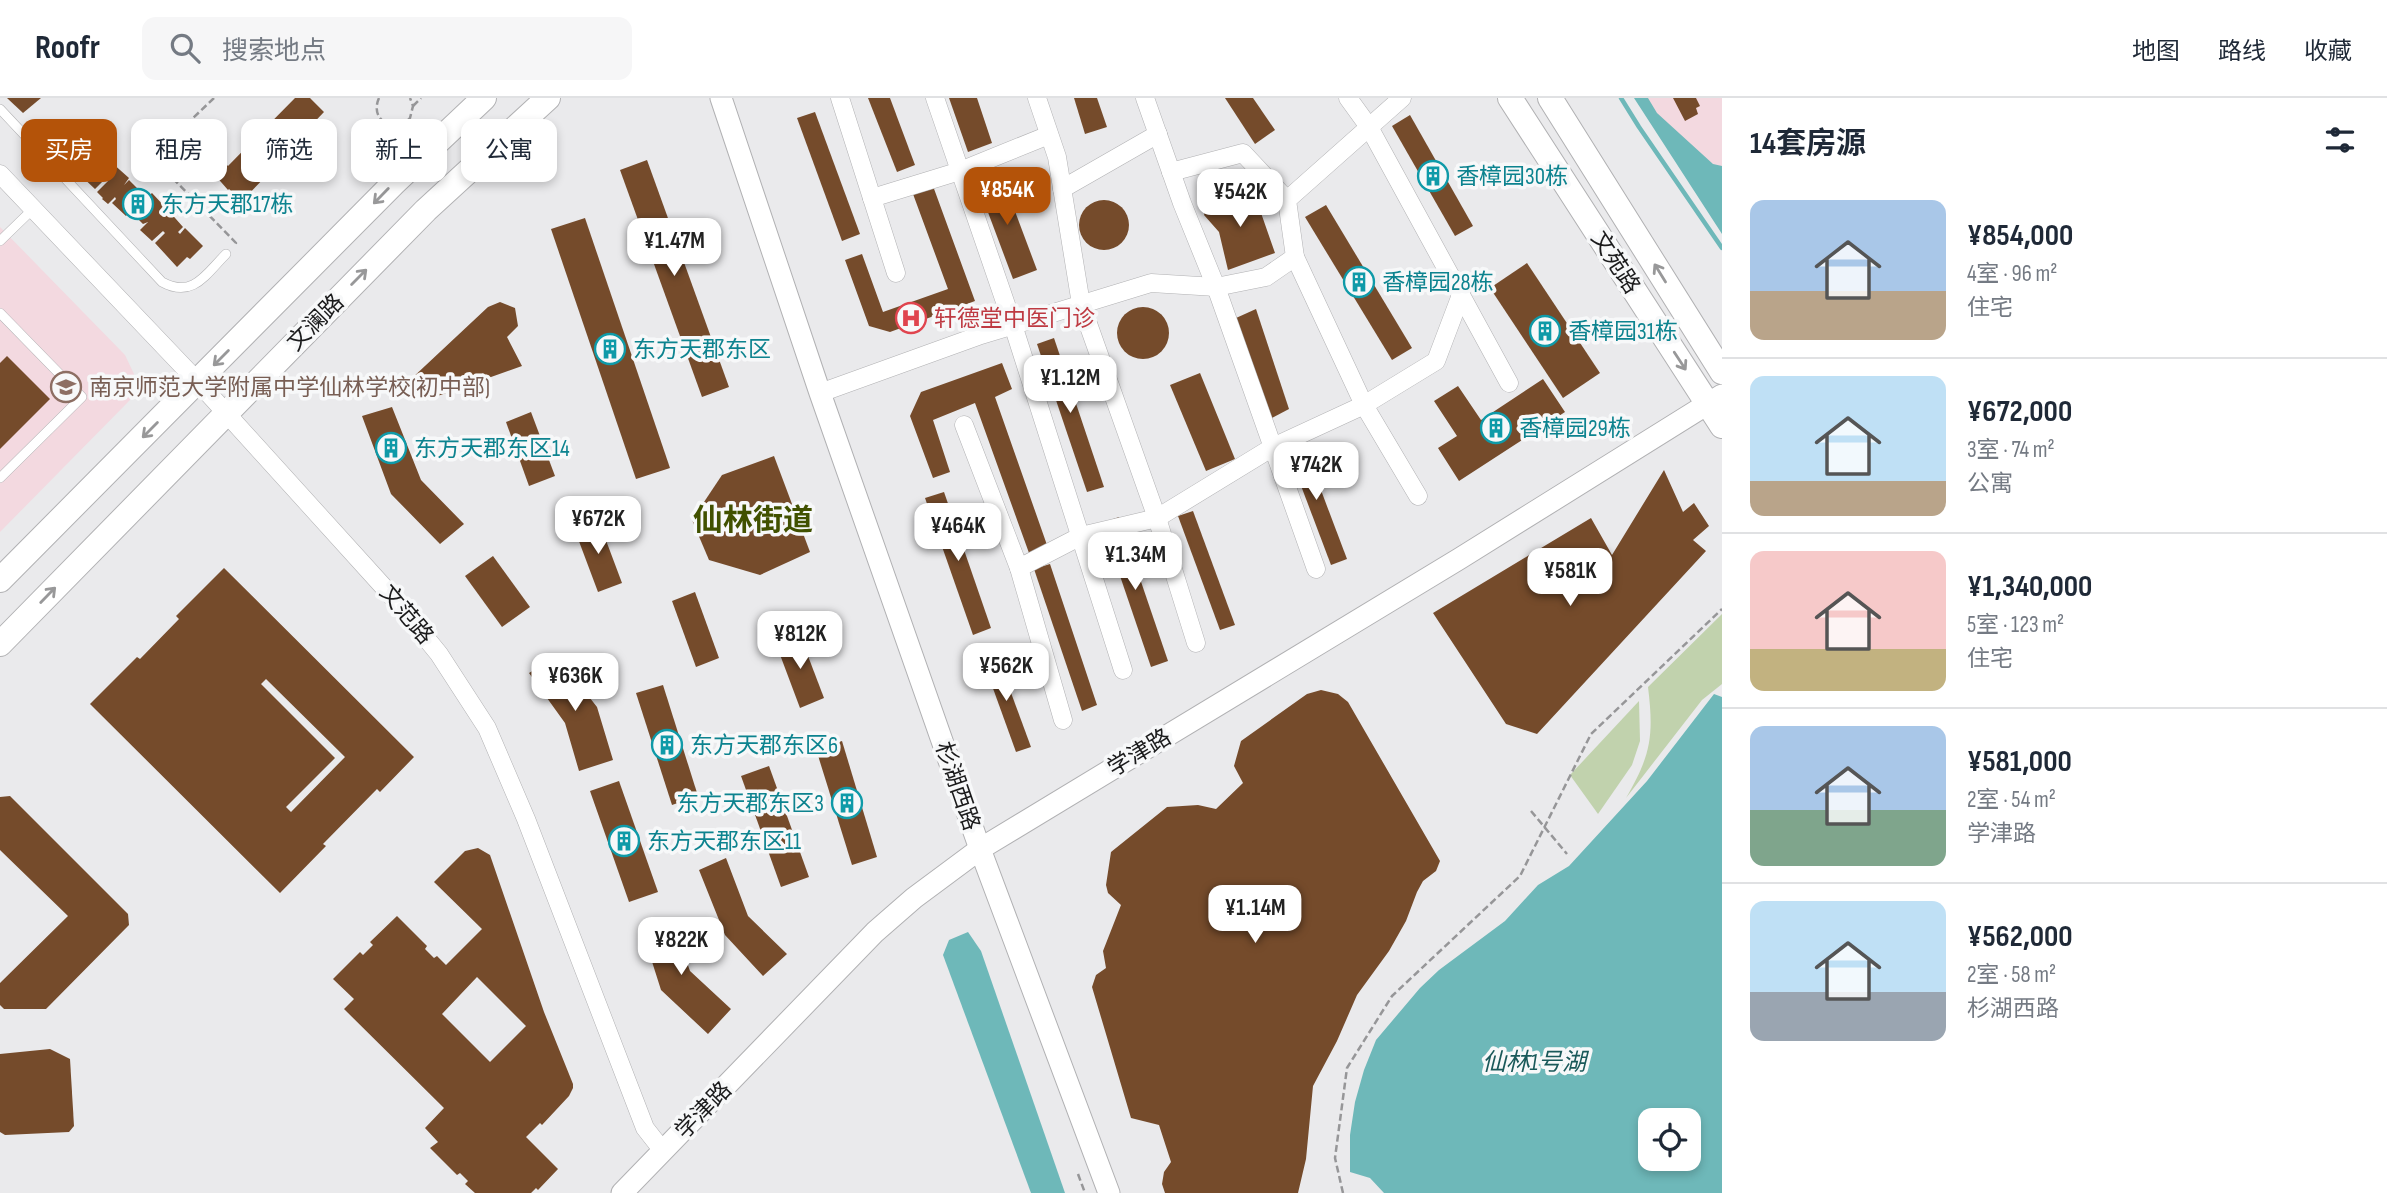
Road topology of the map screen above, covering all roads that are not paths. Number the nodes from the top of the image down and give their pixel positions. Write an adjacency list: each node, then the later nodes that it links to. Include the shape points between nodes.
1 (484, 98): 35 (main road, 文澜路, one-way to 35)
2 (548, 98): 40 (main road, 文澜路, one-way to 2, via 426,210)
3 (721, 98): 37 (street, 杉湖西路)
4 (840, 98): 22 (street)
5 (934, 98): 17 (street)
6 (1037, 98): 16 (street)
7 (1145, 98): 15 (street)
8 (1348, 98): 13 (street)
9 (1402, 98): 13 (street)
10 (1510, 98): 38 (main road, 文苑路, one-way to 38)
11 (1550, 98): 34 (main road, 文苑路, one-way to 11)
12 (0, 109): 14 (lane)
13 (1369, 127): 23 (street); 30 (street)
14 (21, 131)
15 (1158, 134): 18 (street); 21 (street)
16 (1049, 135): 17 (street); 21 (street)
17 (960, 171): 22 (street); 33 (street)
18 (1171, 172): 23 (street, via 1243,153); 29 (street)
19 (5, 180): 24 (street, 文范路)
20 (68, 182): 26 (lane, via 162,282 182,288 196,285)
21 (1062, 189): 31 (street)
22 (872, 198): 28 (street)
23 (1287, 200): 27 (street)
24 (33, 209): 25 (lane); 35 (street, 文范路)
25 (0, 241)
26 (226, 254)
27 (1295, 257): 29 (street, via 1266,277); 39 (street)
28 (896, 273)
29 (1216, 287): 31 (street, via 1151,283); 43 (street)
30 (1461, 295): 36 (street); 39 (street, via 1436,362)
31 (1081, 304): 33 (street); 46 (street)
32 (0, 313): 44 (lane, via 82,397)
33 (1013, 325): 37 (street); 47 (street)
34 (1722, 372)
35 (198, 382): 40 (street, 文范路); 50 (main road, 文澜路, one-way to 50)
36 (1509, 383)
37 (820, 393): 55 (street, 杉湖西路)
38 (1715, 399): 42 (main road, 文苑路); 55 (street, 学津路)
39 (1364, 405): 43 (street); 45 (street)
40 (225, 413): 52 (main road, 文澜路, one-way to 40); 56 (street, 文范路, via 390,594 439,654 487,728 645,1128)
41 (964, 425): 48 (street)
42 (1722, 426)
43 (1273, 447): 46 (street); 49 (street)
44 (0, 478)
45 (1418, 496)
46 (1157, 518): 47 (street); 51 (street)
47 (1081, 536): 48 (street); 53 (street)
48 (1019, 568): 54 (street)
49 (1316, 569)
50 (0, 580)
51 (1196, 643)
52 (0, 644)
53 (1123, 670)
54 (1063, 720)
55 (980, 849): 56 (street, 学津路, via 876,932); 58 (street, 杉湖西路)
56 (663, 1152): 57 (street, 学津路)
57 (622, 1193)
58 (1109, 1193)

